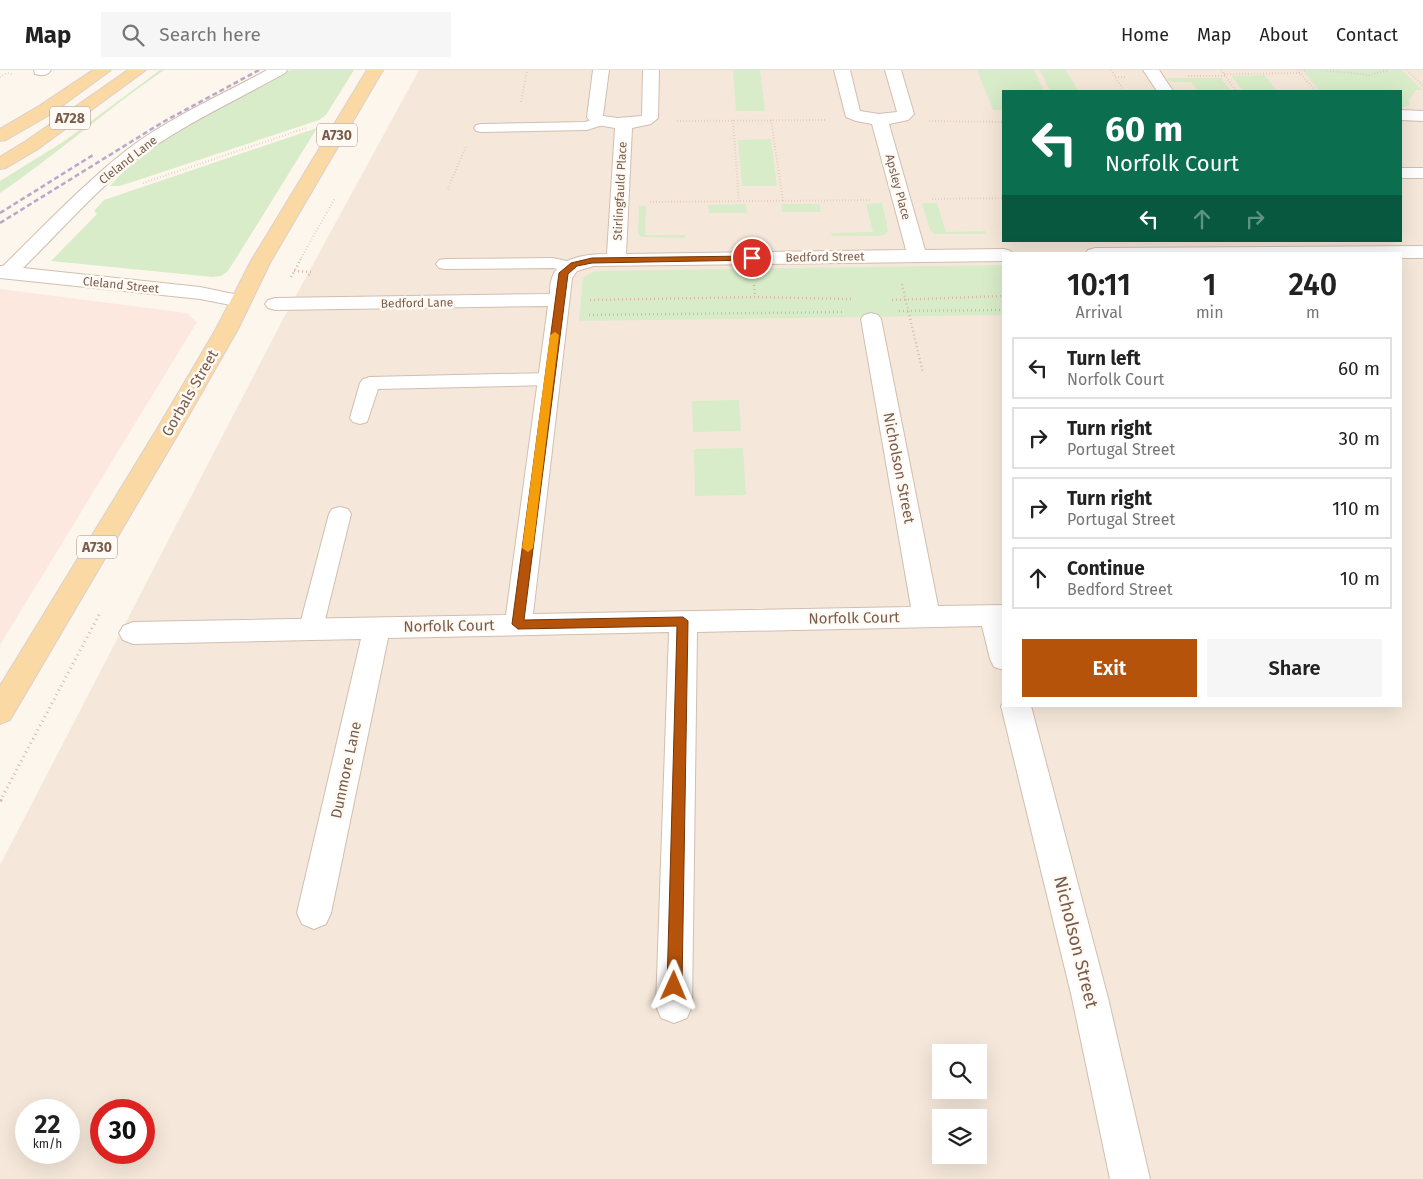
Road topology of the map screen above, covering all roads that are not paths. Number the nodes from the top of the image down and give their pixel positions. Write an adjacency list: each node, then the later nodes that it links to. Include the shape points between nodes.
1 (103, 70): 17 (main road, A728)
2 (138, 70): 18 (main road, A728)
3 (279, 70): 29 (street, Cleland Lane, via 135,152)
4 (375, 70): 30 (main road, Gorbals Street / A730, via 261,261)
5 (601, 70): 14 (street, via 595,117)
6 (651, 70): 15 (street, Stirlingfauld Place, via 650,116 640,122)
7 (842, 70): 13 (street, via 852,113 856,117)
8 (893, 70): 13 (street, via 907,113 902,117)
9 (1151, 70): 10 (street)
10 (1164, 90)
11 (1402, 115): 12 (street)
12 (1423, 116)
13 (879, 118): 25 (street, Apsley Place)
14 (600, 121): 15 (street, Stirlingfauld Place); 16 (lane, via 584,127)
15 (624, 122): 26 (street, Stirlingfauld Place)
16 (481, 128)
17 (0, 136)
18 (0, 164)
19 (1402, 173): 20 (street)
20 (1423, 173)
21 (1268, 249): 22 (street); 23 (street)
22 (1164, 252)
23 (1423, 252)
24 (1002, 255): 25 (street, Bedford Street)
25 (917, 256): 26 (street, Bedford Street)
26 (616, 260): 28 (street, Bedford Street, via 586,261)
27 (445, 264): 28 (lane, via 553,263)
28 (570, 267): 32 (street, via 562,277)
29 (2, 275): 30 (street, Cleland Street, via 200,293)
30 (241, 301): 46 (main road, Gorbals Street / A730, via 174,421)
31 (275, 304): 32 (street, Bedford Lane)
32 (558, 308): 34 (street)
33 (861, 315): 38 (street, Nicholson Street)
34 (549, 379): 35 (lane, via 370,383); 40 (street)
35 (360, 418)
36 (340, 514): 42 (lane)
37 (998, 615): 38 (street, Norfolk Court); 44 (street)
38 (926, 617): 39 (street, Norfolk Court)
39 (683, 621): 40 (street, Norfolk Court); 48 (street)
40 (518, 624): 41 (street, Norfolk Court)
41 (377, 627): 42 (street, Norfolk Court); 47 (street, Dunmore Lane)
42 (311, 628): 43 (street, Norfolk Court)
43 (134, 633)
44 (1002, 644)
45 (1016, 707): 49 (street, Nicholson Street, via 1090,998)
46 (0, 712)
47 (314, 913)
48 (674, 1006)
49 (1130, 1179)

